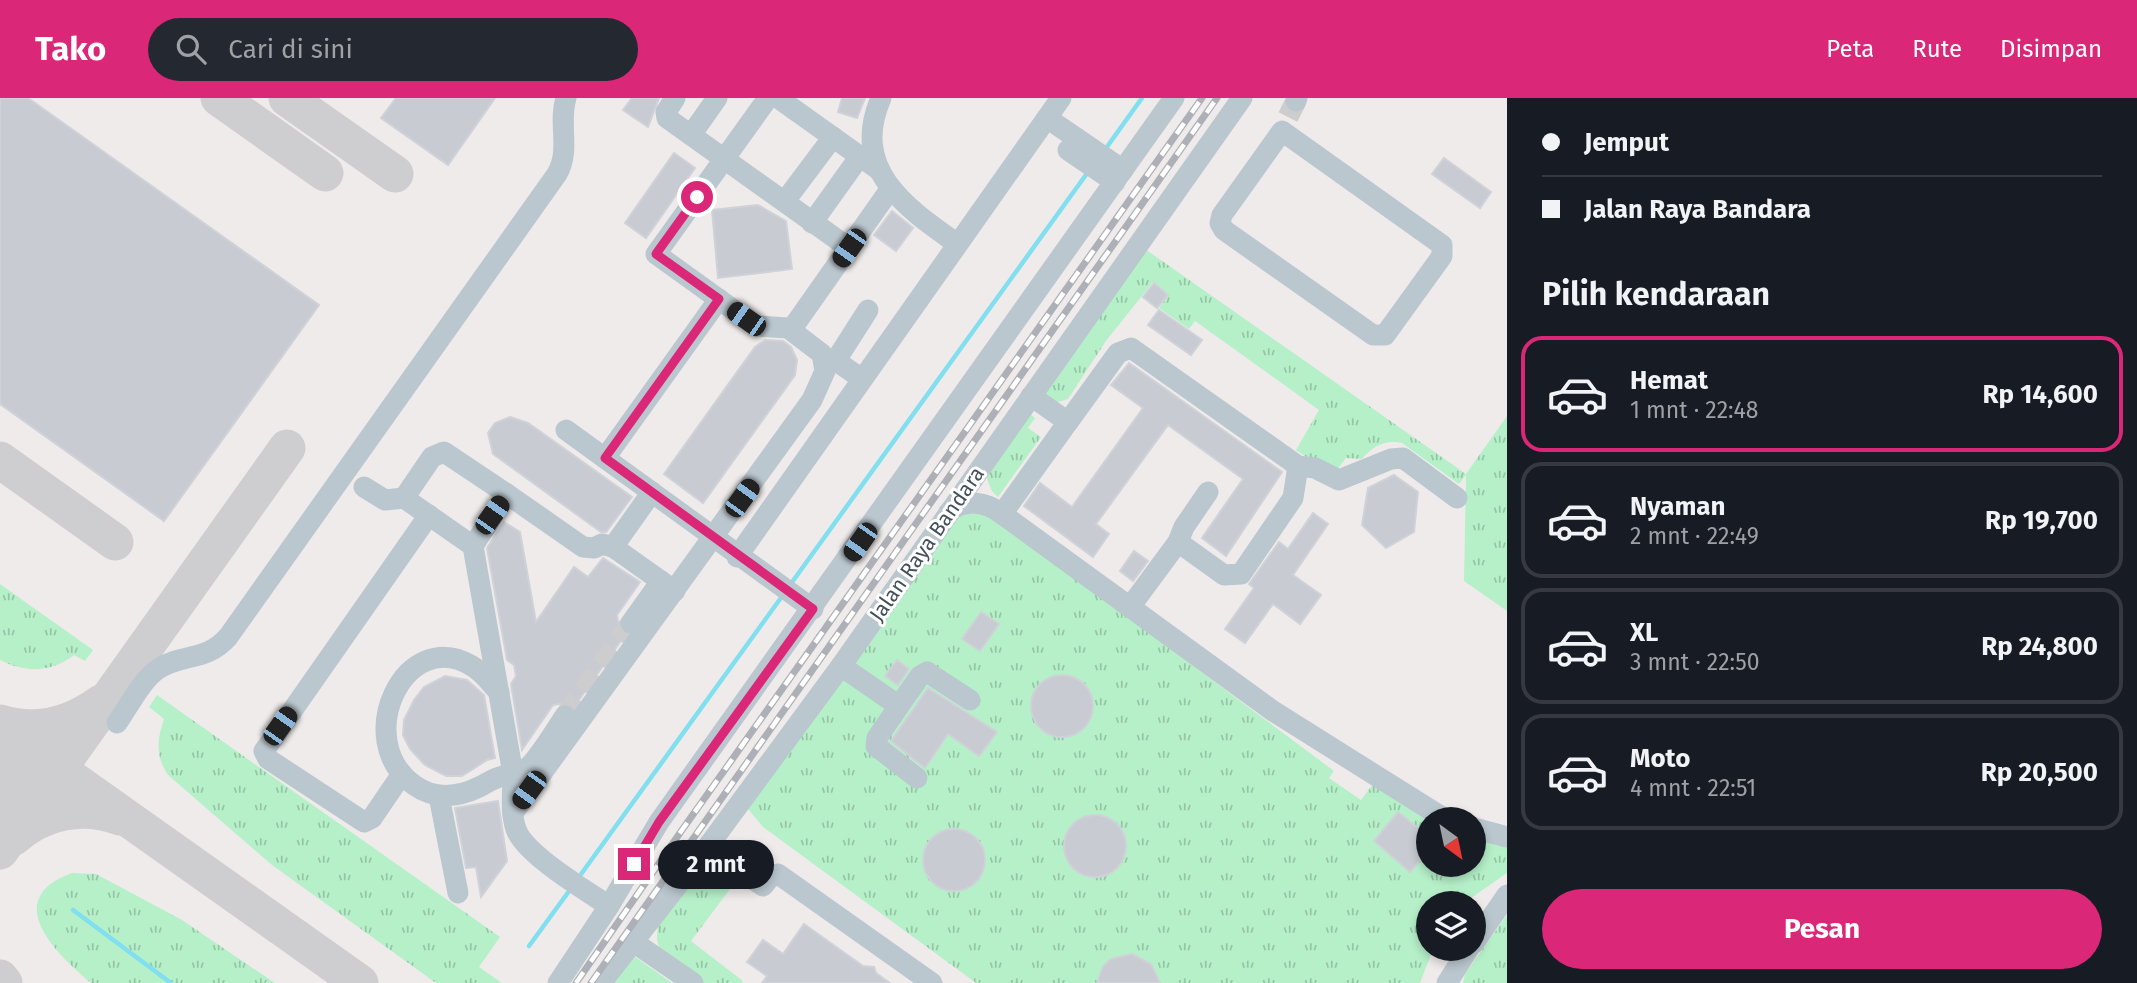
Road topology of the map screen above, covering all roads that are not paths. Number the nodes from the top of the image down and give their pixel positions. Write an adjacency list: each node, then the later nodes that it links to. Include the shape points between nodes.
1 (566, 98): 56 (street, via 562,116 565,153 557,174 228,637 209,653 155,671)
2 (675, 98): 12 (street, via 666,115)
3 (717, 98): 12 (street)
4 (768, 98): 15 (street)
5 (778, 98): 13 (street)
6 (881, 98): 16 (street, via 872,146)
7 (1061, 98): 11 (street)
8 (1174, 98): 17 (street)
9 (1242, 98): 27 (street, Jalan Raya Bandara)
10 (1291, 112): 10 (street, via 1222,215 1222,227 1373,335 1385,335 1443,249)
11 (1043, 125): 17 (street); 21 (street)
12 (691, 135): 15 (street)
13 (833, 137): 14 (street); 19 (street)
14 (860, 156): 16 (street); 20 (street)
15 (724, 159): 19 (street); 23 (street, via 656,254)
16 (879, 170): 18 (street)
17 (1112, 172): 48 (street)
18 (891, 188): 21 (street, via 915,214); 22 (street)
19 (785, 201): 20 (street)
20 (812, 223): 22 (street)
21 (956, 243): 26 (street)
22 (849, 248): 25 (street)
23 (719, 299): 25 (street, via 760,328); 30 (street)
24 (868, 310): 26 (street, via 838,357 841,365)
25 (791, 330): 42 (street, via 822,354 825,371 813,400)
26 (862, 379): 46 (street)
27 (1031, 396): 28 (street); 31 (street, Jalan Raya Bandara)
28 (1068, 422): 32 (street, via 1118,353 1131,348); 39 (street)
29 (566, 430): 30 (street)
30 (605, 458): 34 (street)
31 (984, 462): 39 (street, via 983,484); 40 (street, Jalan Raya Bandara)
32 (1298, 466): 38 (street, via 1315,468 1339,480 1403,458); 43 (street, via 1293,498 1241,574 1224,575)
33 (364, 487): 37 (street, via 385,500)
34 (652, 492): 42 (street); 45 (street)
35 (1208, 492): 43 (street)
36 (507, 494): 37 (street, via 444,452 432,457); 44 (street); 45 (street, via 583,547)
37 (404, 498): 41 (street)
38 (1457, 498)
39 (999, 511): 40 (street, via 982,503 965,504); 49 (street)
40 (949, 512): 51 (street, Jalan Raya Bandara)
41 (429, 515): 44 (street); 57 (street, via 264,751 268,759 364,822 372,818)
42 (714, 537): 46 (street); 47 (street)
43 (1178, 542): 49 (street)
44 (472, 546): 52 (street)
45 (613, 547): 47 (street)
46 (746, 563): 48 (street)
47 (668, 586): 50 (street); 62 (street)
48 (806, 604): 68 (street)
49 (1130, 607): 61 (street, via 1273,711)
50 (631, 623)
51 (841, 666): 54 (street); 65 (street, Jalan Raya Bandara)
52 (499, 692): 57 (street, via 473,666 454,658 432,659 412,671 392,695 385,718 390,754); 58 (street)
53 (970, 699): 54 (street, via 927,671)
54 (899, 706): 59 (street, via 876,746)
55 (565, 716): 58 (street, via 527,769)
56 (117, 723)
57 (402, 774): 60 (street)
58 (513, 774): 60 (street, via 471,791); 62 (street)
59 (917, 778)
60 (439, 796): 66 (street)
61 (1426, 807)
62 (513, 813): 68 (street, via 520,839)
63 (1486, 831): 64 (street)
64 (1507, 837)
65 (706, 849): 70 (street, Jalan Raya Bandara); 75 (street, via 763,886 778,874)
66 (458, 893)
67 (1507, 895): 69 (street)
68 (602, 901): 72 (street)
69 (1486, 926)
70 (632, 941): 73 (street, Jalan Raya Bandara); 74 (street)
71 (1461, 961): 76 (street)
72 (558, 983)
73 (601, 983)
74 (693, 983)
75 (932, 983)
76 (1447, 983)

